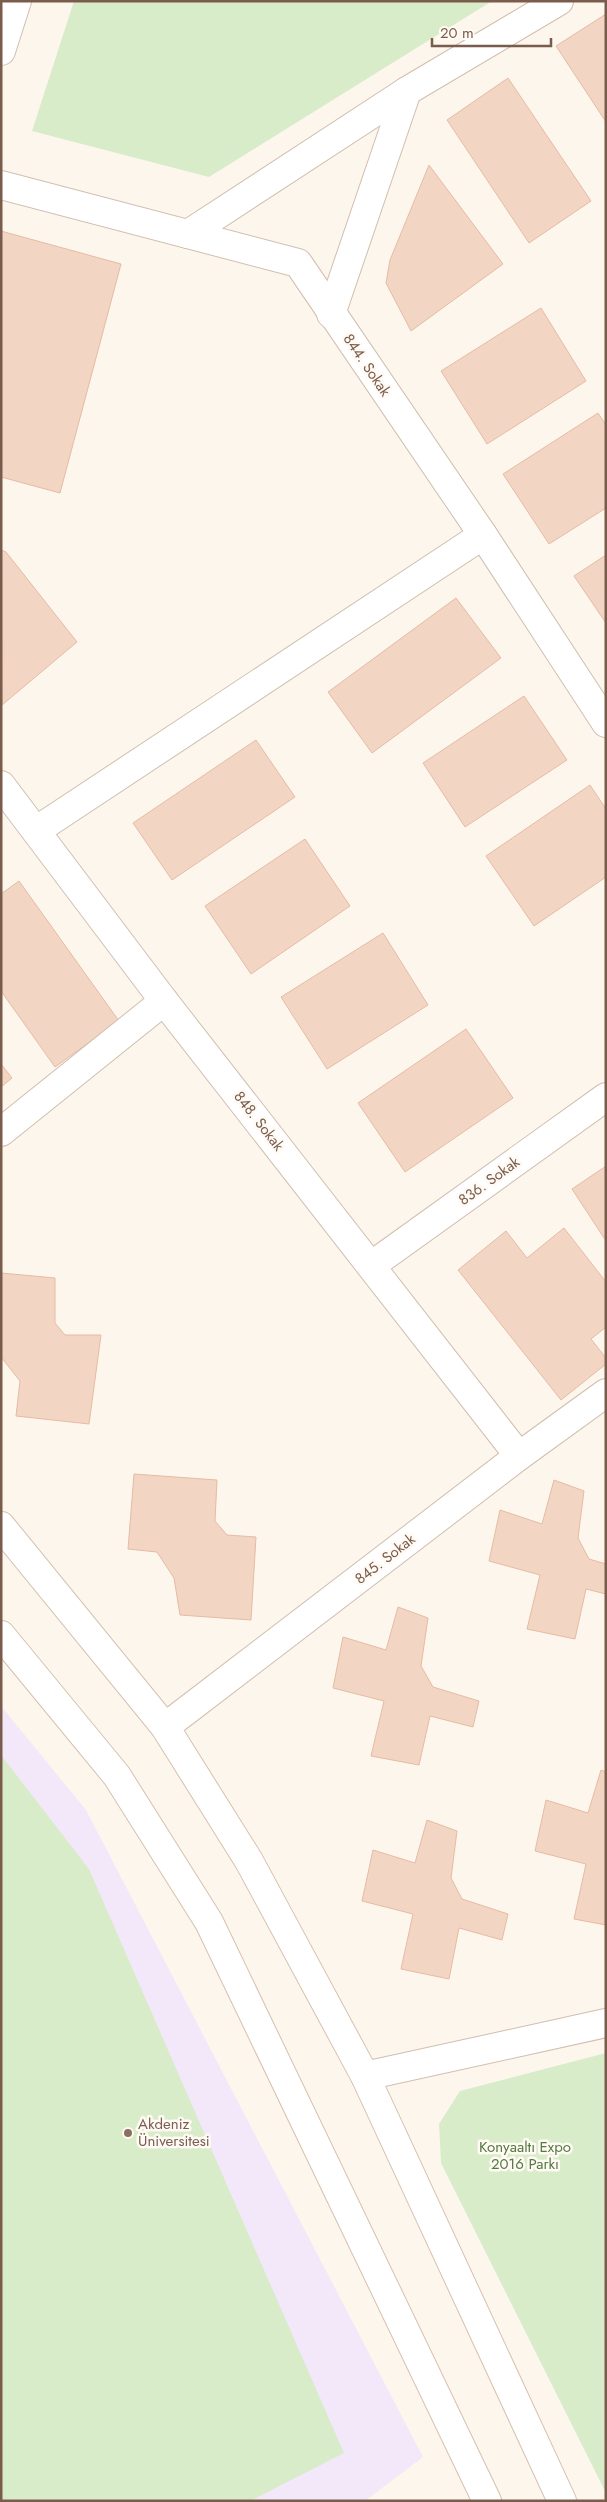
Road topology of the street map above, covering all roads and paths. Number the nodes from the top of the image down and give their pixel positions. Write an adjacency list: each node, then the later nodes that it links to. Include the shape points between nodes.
1 (17, 1): 3 (street)
2 (559, 1): 4 (street)
3 (1, 50)
4 (407, 91): 6 (street); 7 (street)
5 (1, 185): 6 (street, 844. Sokak)
6 (188, 234): 7 (street, 844. Sokak, via 298,263)
7 (332, 314): 8 (street, 844. Sokak)
8 (483, 535): 9 (street, 844. Sokak); 11 (street)
9 (606, 723)
10 (1, 785): 11 (street, 848. Sokak)
11 (37, 830): 12 (street, 848. Sokak)
12 (164, 1001): 14 (street); 15 (street, 848. Sokak)
13 (606, 1097): 15 (street, 836. Sokak)
14 (1, 1132)
15 (372, 1265): 17 (street, 848. Sokak)
16 (606, 1393): 17 (street, 845. Sokak)
17 (519, 1456): 20 (street, 845. Sokak)
18 (1, 1526): 20 (street)
19 (1, 1634): 23 (street, via 117,1776 209,1922)
20 (165, 1727): 22 (street, via 249,1861)
21 (606, 2023): 22 (street)
22 (365, 2076): 24 (street)
23 (487, 2501)
24 (562, 2501)

